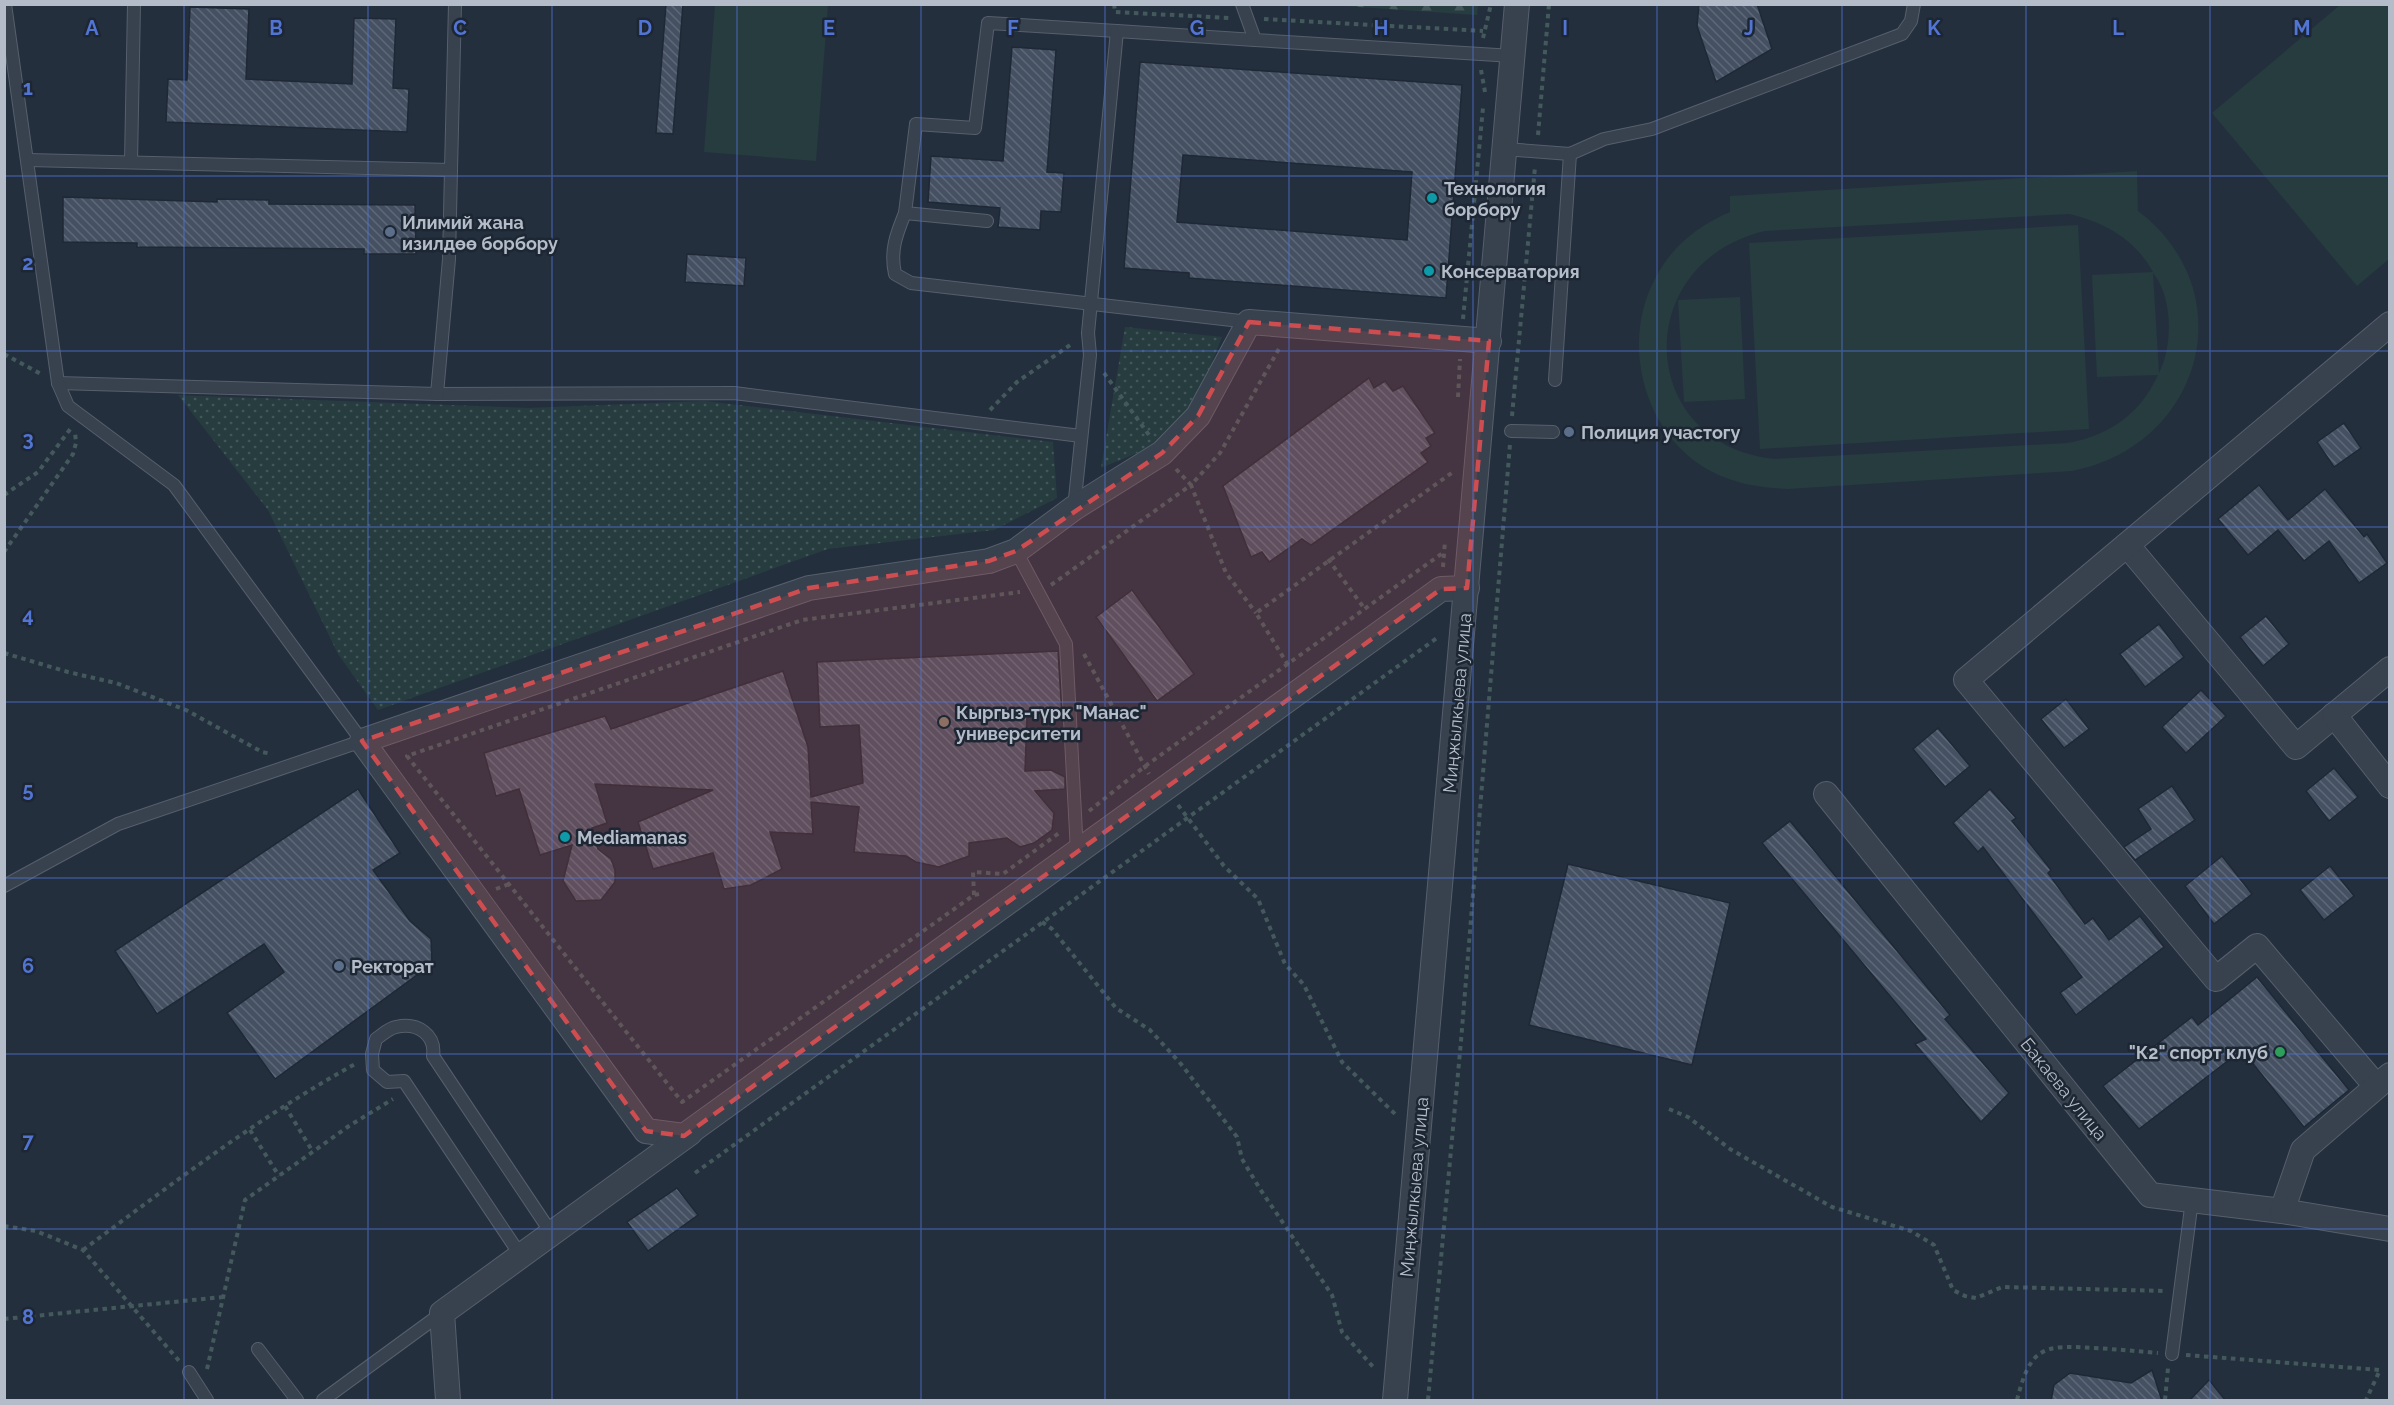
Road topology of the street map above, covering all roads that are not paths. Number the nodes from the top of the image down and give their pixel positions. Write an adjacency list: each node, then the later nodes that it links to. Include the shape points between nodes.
1 (5, 4): 12 (lane)
2 (134, 4): 13 (lane)
3 (455, 4): 14 (lane)
4 (1242, 4): 8 (lane)
5 (1517, 4): 9 (street, Миңжылкыева улица)
6 (1914, 4): 11 (lane, via 1911,21 1902,34 1652,129 1604,139)
7 (1117, 31): 8 (lane); 15 (lane, via 988,23 975,128 916,124); 17 (lane)
8 (1255, 40): 9 (lane)
9 (1513, 56): 10 (street, Миңжылкыева улица)
10 (1505, 149): 11 (lane); 20 (street, Миңжылкыева улица)
11 (1570, 154): 21 (lane)
12 (28, 160): 13 (lane); 22 (lane)
13 (131, 162): 14 (lane)
14 (451, 170): 23 (lane, via 449,259)
15 (905, 213): 16 (lane); 17 (lane, via 894,240 892,261 895,274 911,283)
16 (987, 221)
17 (1092, 304): 18 (lane); 26 (lane)
18 (1249, 322): 20 (street); 27 (street, via 1198,416 1162,453)
19 (2390, 324): 28 (street)
20 (1489, 341): 30 (street, Миңжылкыева улица)
21 (1555, 380)
22 (58, 383): 23 (lane); 33 (lane, via 68,406 174,485)
23 (437, 393): 26 (lane, via 734,393)
24 (1511, 430): 25 (lane)
25 (1553, 432)
26 (1081, 436): 27 (lane)
27 (1074, 508): 29 (street)
28 (2127, 545): 32 (street, via 2296,747); 38 (street, via 1966,680 2216,979 2257,946)
29 (1016, 551): 33 (street, via 989,561 809,588); 36 (lane, via 1042,588 1066,644)
30 (1467, 588): 36 (street, via 1441,589); 50 (street, Миңжылкыева улица)
31 (2390, 669): 32 (street)
32 (2334, 715): 34 (street)
33 (362, 741): 37 (lane, via 118,824); 39 (street, via 646,1131 684,1136)
34 (2390, 786)
35 (1826, 794): 40 (street, Бакаева улица, via 2150,1195)
36 (1077, 854): 39 (street)
37 (4, 886)
38 (2383, 1080): 41 (street, via 2303,1150)
39 (705, 1121): 43 (street)
40 (2192, 1200): 41 (street, Бакаева улица); 47 (lane)
41 (2282, 1211): 42 (street, Бакаева улица)
42 (2390, 1229)
43 (552, 1234): 44 (street); 44 (lane, via 433,1056 435,1044 430,1035 410,1026 394,1027 376,1039 373,1070 387,1082 404,1082)
44 (521, 1256): 45 (street)
45 (442, 1313): 52 (lane); 53 (street)
46 (258, 1349): 51 (lane)
47 (2172, 1354)
48 (189, 1372): 49 (lane)
49 (205, 1397)
50 (1395, 1399)
51 (297, 1401)
52 (323, 1401)
53 (448, 1401)

